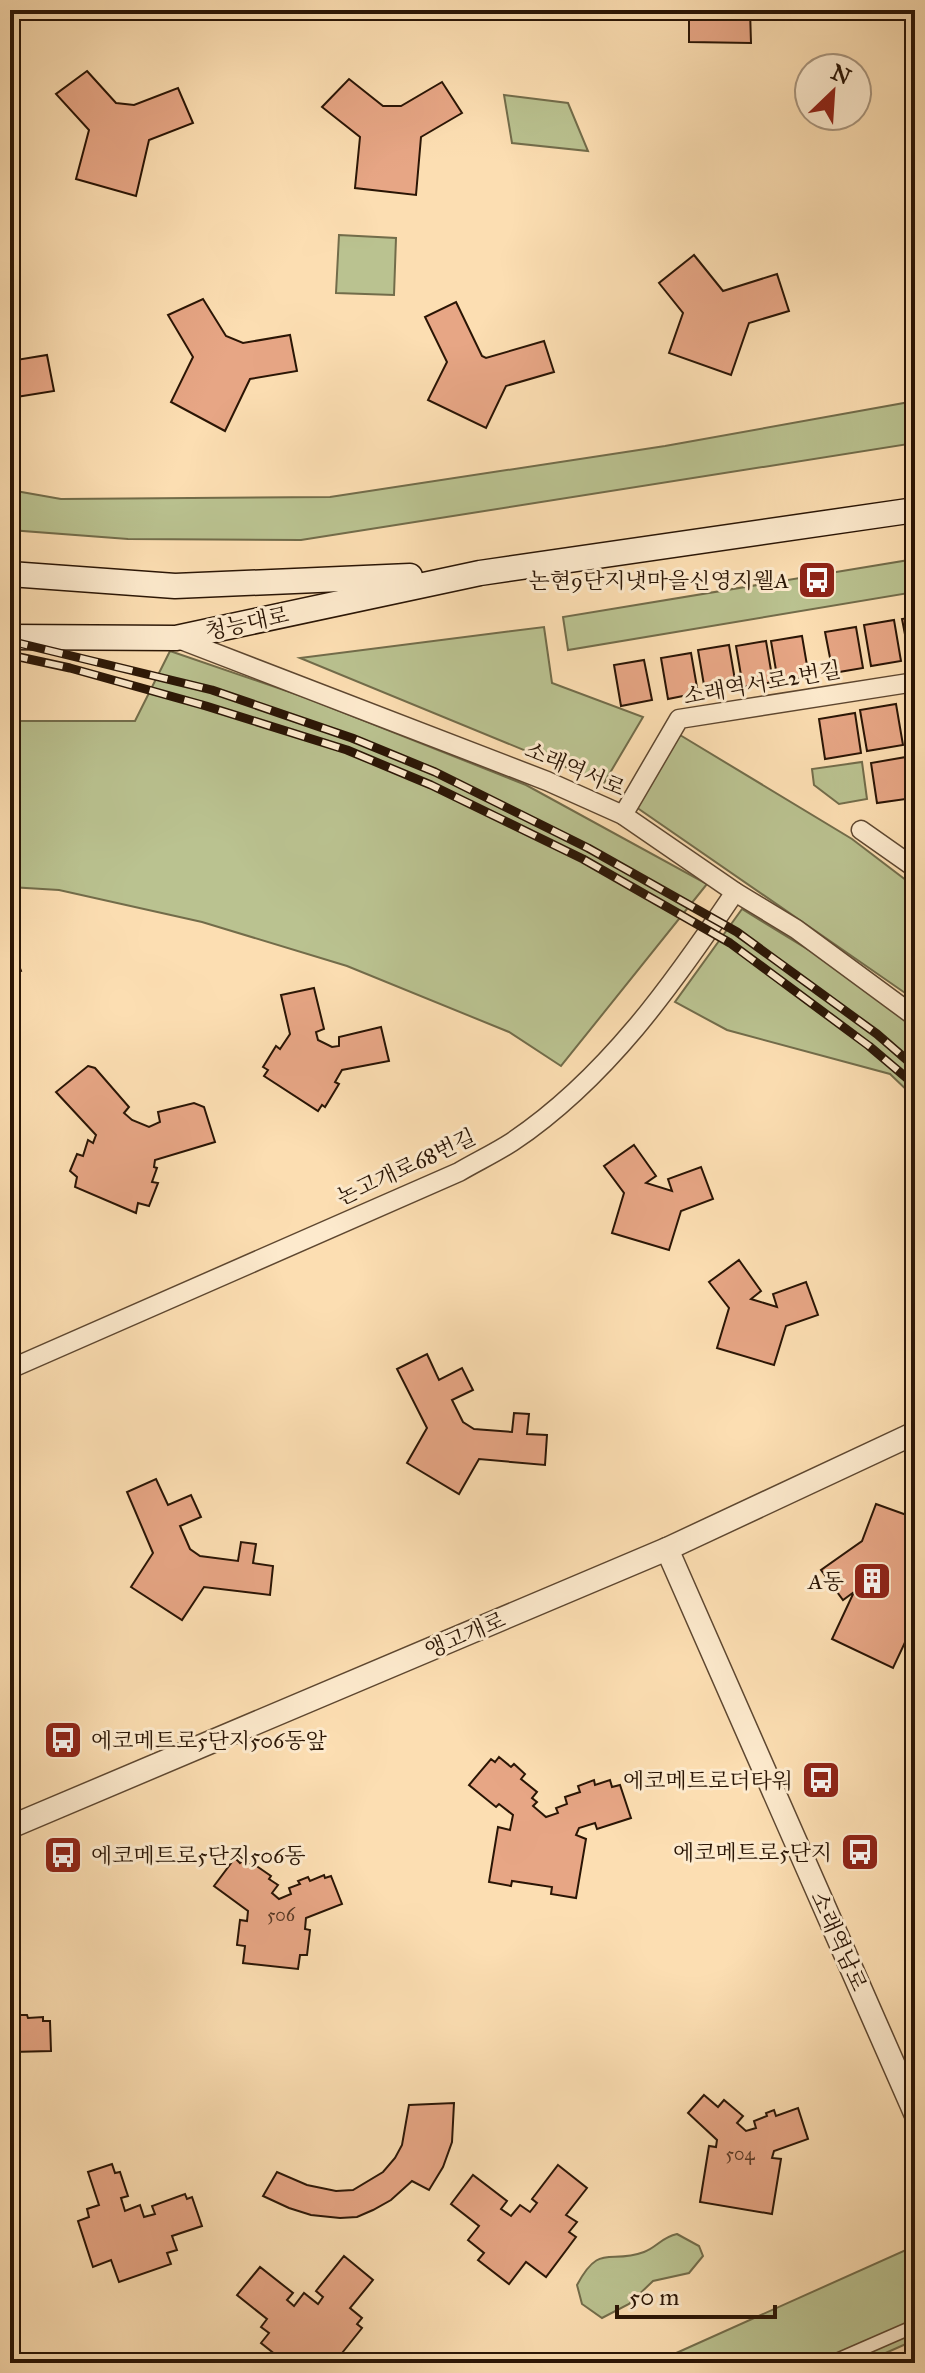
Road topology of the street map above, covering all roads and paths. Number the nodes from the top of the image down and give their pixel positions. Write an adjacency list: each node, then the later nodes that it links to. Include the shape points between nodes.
1 (915, 510): 2 (main road, 청능대로)
2 (480, 573): 3 (main road, 청능대로, via 175,586); 5 (main road, 청능대로)
3 (10, 574)
4 (10, 637): 5 (main road, 청능대로)
5 (176, 638): 7 (street, 소래역서로)
6 (915, 682): 7 (street, 소래역서로2번길, via 679,719)
7 (623, 815): 10 (street, 소래역서로)
8 (861, 830): 9 (street)
9 (915, 868)
10 (735, 892): 11 (street, 소래역서로, via 796,929 910,1013); 12 (street, 논고개로68번길, via 619,1047 566,1100 512,1142 459,1172)
11 (915, 1007)
12 (10, 1369)
13 (915, 1433): 14 (street, 앵고개로)
14 (667, 1549): 15 (street, 앵고개로); 16 (street, 소래역남로)
15 (10, 1827)
16 (915, 2113)
17 (915, 2326): 18 (street)
18 (830, 2363)

